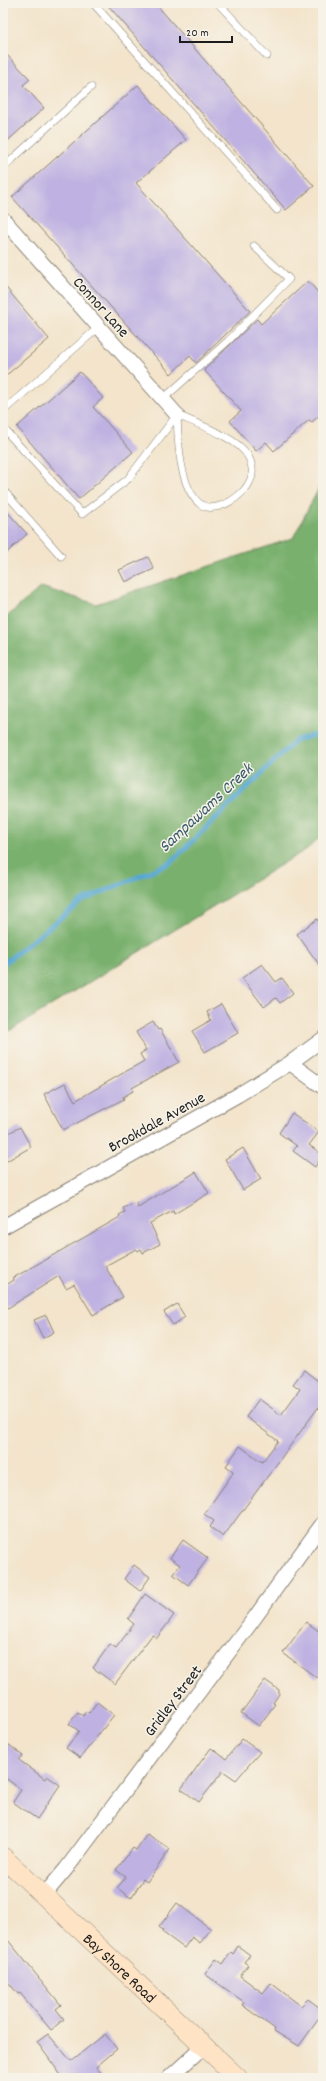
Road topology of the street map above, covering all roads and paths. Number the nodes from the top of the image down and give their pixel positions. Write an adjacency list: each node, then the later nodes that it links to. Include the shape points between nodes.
1 (93, 3): 6 (lane)
2 (218, 3): 3 (lane)
3 (267, 56)
4 (91, 87): 5 (lane)
5 (3, 166)
6 (277, 210)
7 (5, 225): 9 (street, Connor Lane)
8 (254, 246): 10 (lane, via 289,279 228,341)
9 (99, 327): 10 (street, Connor Lane); 11 (lane)
10 (163, 399): 12 (street, Connor Lane)
11 (3, 411)
12 (177, 415): 12 (lane, via 180,463 193,494 201,504 211,508 223,506 237,497 250,482 252,472 248,457 217,432); 13 (lane, via 128,479 82,514)
13 (3, 428)
14 (3, 490): 15 (lane)
15 (61, 556)
16 (323, 1039): 17 (street, Brookdale Avenue)
17 (290, 1063): 18 (street); 19 (street, Brookdale Avenue)
18 (323, 1087)
19 (3, 1227)
20 (323, 1523): 22 (street, Gridley Street, via 254,1620)
21 (3, 1857): 22 (main road, Bay Shore Road)
22 (44, 1895): 23 (main road, Bay Shore Road)
23 (204, 2046): 24 (street); 25 (main road, Bay Shore Road)
24 (169, 2078)
25 (238, 2078)

